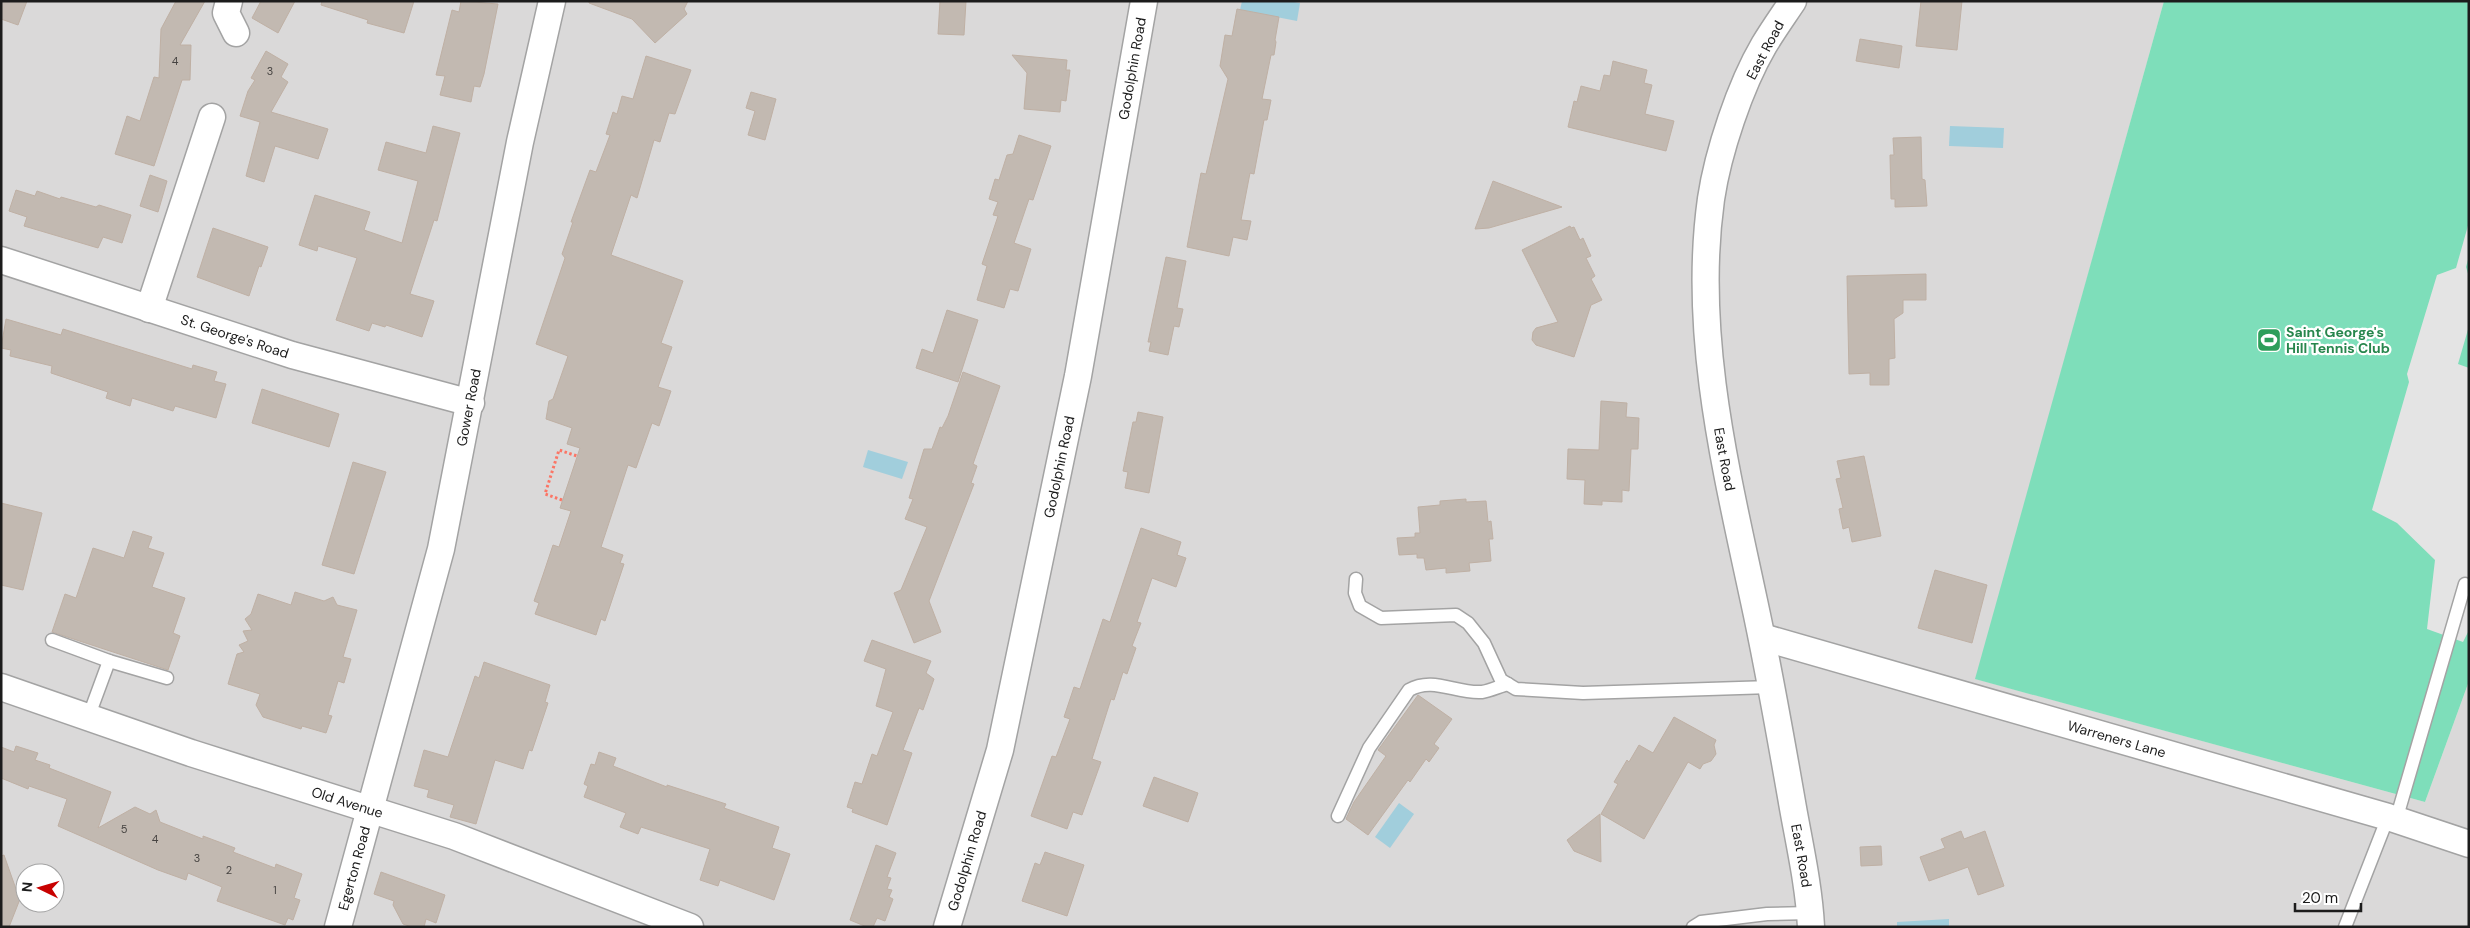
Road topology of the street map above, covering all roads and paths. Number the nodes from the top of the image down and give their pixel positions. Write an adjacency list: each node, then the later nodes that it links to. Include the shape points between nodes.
1 (229, 1): 5 (street, via 226,13)
2 (552, 1): 9 (street, Gower Road, via 520,142)
3 (1144, 1): 29 (street, Godolphin Road, via 1078,376 1004,731)
4 (1793, 1): 14 (street, East Road, via 1763,47 1724,143 1711,197 1707,243 1707,327 1712,388 1726,472)
5 (236, 33)
6 (212, 117): 8 (street)
7 (1, 260): 8 (street, St. George's Road)
8 (150, 309): 9 (street, St. George's Road, via 292,355)
9 (471, 403): 22 (street, Gower Road, via 441,550)
10 (578, 456): 11 (path, via 559,450 545,494)
11 (562, 500)
12 (1356, 579): 18 (lane, via 1354,593 1360,606 1380,618 1456,615 1468,623 1484,643 1501,680)
13 (2466, 584): 24 (lane)
14 (1762, 637): 19 (street, East Road); 24 (street, Warreners Lane)
15 (52, 640): 16 (lane)
16 (109, 661): 17 (lane); 21 (lane)
17 (167, 678)
18 (1508, 684): 19 (lane, via 1516,689 1584,693); 23 (lane, via 1482,692 1432,684 1409,690 1369,748)
19 (1771, 686): 26 (street, East Road)
20 (1, 688): 21 (street, Old Avenue)
21 (88, 718): 22 (street, Old Avenue)
22 (371, 809): 27 (street, Egerton Road); 28 (street, Old Avenue, via 454,836)
23 (1338, 816)
24 (2392, 818): 25 (street, Warreners Lane); 31 (lane)
25 (2469, 844)
26 (1811, 920): 30 (lane, via 1767,914 1701,922)
27 (338, 927)
28 (690, 927)
29 (947, 927)
30 (1693, 927)
31 (2345, 927)

